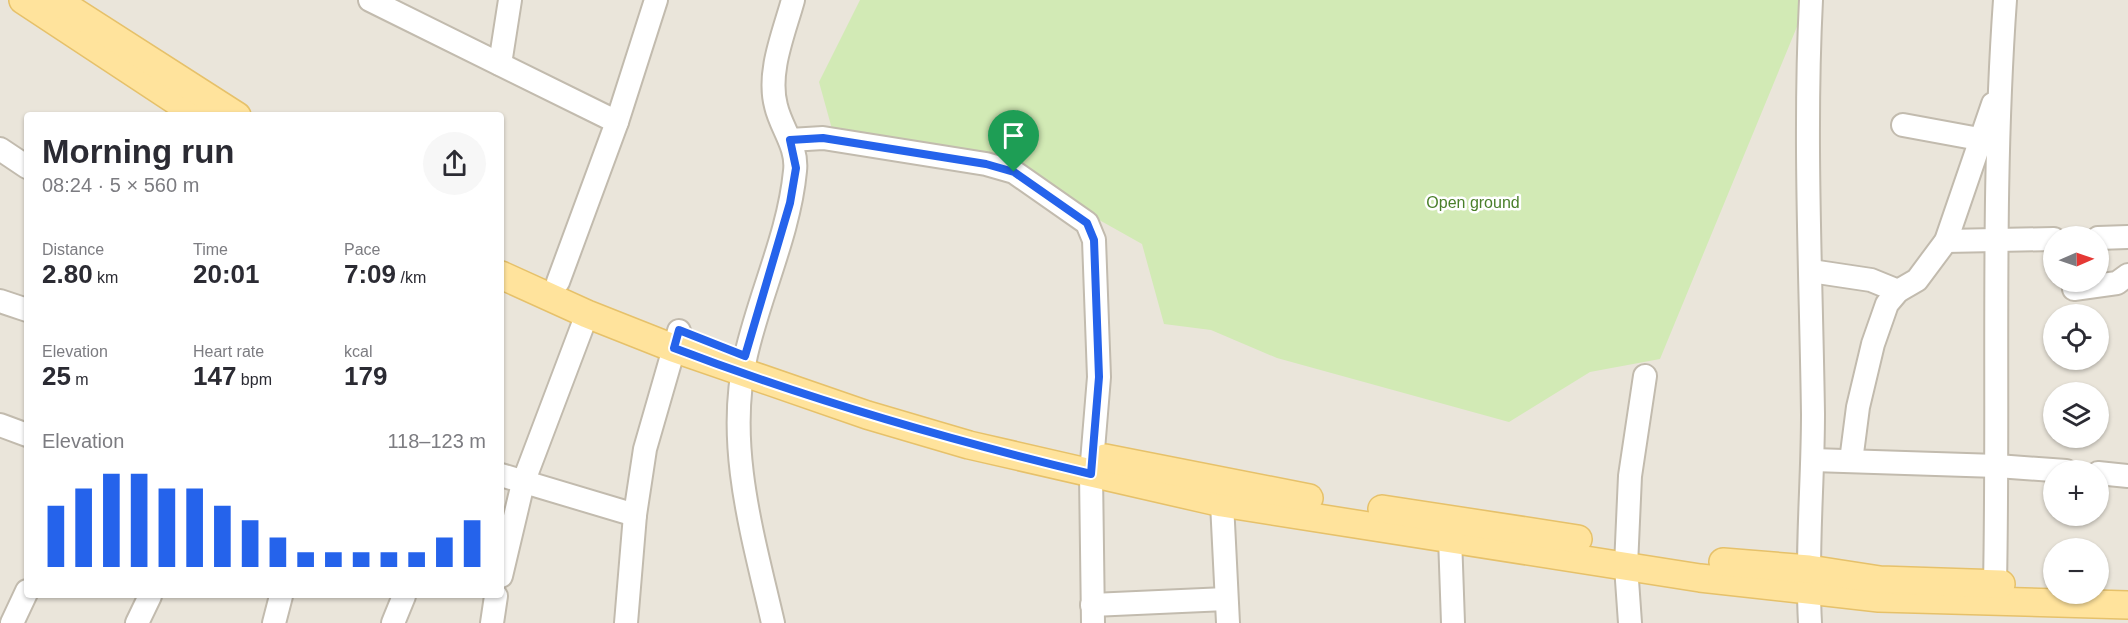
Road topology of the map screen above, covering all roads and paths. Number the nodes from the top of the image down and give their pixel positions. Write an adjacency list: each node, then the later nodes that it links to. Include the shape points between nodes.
1 (23, 0): 11 (main road)
2 (56, 0): 12 (main road)
3 (370, 0): 9 (street)
4 (510, 0): 9 (street)
5 (656, 0): 13 (street)
6 (792, 0): 16 (street, via 773,73 775,106)
7 (1811, 0): 25 (street)
8 (2004, 0): 10 (street)
9 (500, 64): 13 (street)
10 (1998, 91): 15 (street); 23 (street)
11 (193, 112)
12 (227, 112)
13 (617, 122): 28 (street)
14 (1903, 125): 15 (street)
15 (1979, 139): 22 (street)
16 (790, 140): 35 (street, via 796,168 790,203); 41 (street, via 823,138 986,164 1014,172 1087,223 1094,240 1099,377)
17 (0, 149): 18 (street)
18 (24, 165)
19 (2128, 237): 20 (street)
20 (2109, 238)
21 (2043, 239): 23 (street)
22 (1946, 241): 23 (street); 30 (street, via 1917,280)
23 (1995, 241): 42 (street)
24 (504, 257): 28 (main road)
25 (1811, 271): 30 (street, via 1871,280); 39 (street)
26 (2128, 275): 29 (street)
27 (504, 276): 33 (main road)
28 (558, 282): 34 (main road)
29 (2109, 284)
30 (1898, 291): 40 (street, via 1887,304 1873,344 1858,407)
31 (0, 301): 32 (street)
32 (24, 309)
33 (587, 314): 34 (main road); 47 (street)
34 (676, 339): 35 (main road); 49 (street, via 645,449)
35 (744, 365): 41 (main road); 72 (street, via 737,438)
36 (1645, 376): 51 (street, via 1630,476)
37 (0, 426): 38 (street)
38 (24, 434)
39 (1813, 460): 40 (street); 53 (street)
40 (1851, 461): 42 (street)
41 (1092, 465): 48 (main road); 51 (main road, via 1224,483); 65 (street)
42 (1997, 466): 43 (street); 54 (street)
43 (2043, 469)
44 (2109, 474): 46 (street)
45 (504, 476): 47 (street)
46 (2128, 476)
47 (523, 483): 49 (street); 52 (street)
48 (1222, 502): 50 (main road); 63 (street)
49 (635, 515): 71 (street)
50 (1450, 537): 51 (main road); 74 (street)
51 (1627, 556): 53 (main road, via 1700,560); 75 (street)
52 (504, 563)
53 (1809, 579): 54 (main road); 64 (main road, via 1879,598); 76 (street)
54 (1995, 584): 55 (main road)
55 (2043, 585)
56 (2109, 586): 57 (main road)
57 (2128, 586)
58 (24, 597): 66 (street)
59 (149, 598): 67 (street)
60 (280, 598): 68 (street)
61 (403, 598): 69 (street)
62 (496, 598): 70 (street)
63 (1226, 599): 65 (street); 73 (street)
64 (2128, 605)
65 (1092, 614)
66 (12, 623)
67 (137, 623)
68 (274, 623)
69 (393, 623)
70 (492, 623)
71 (626, 623)
72 (773, 623)
73 (1228, 623)
74 (1453, 623)
75 (1629, 623)
76 (1810, 623)

